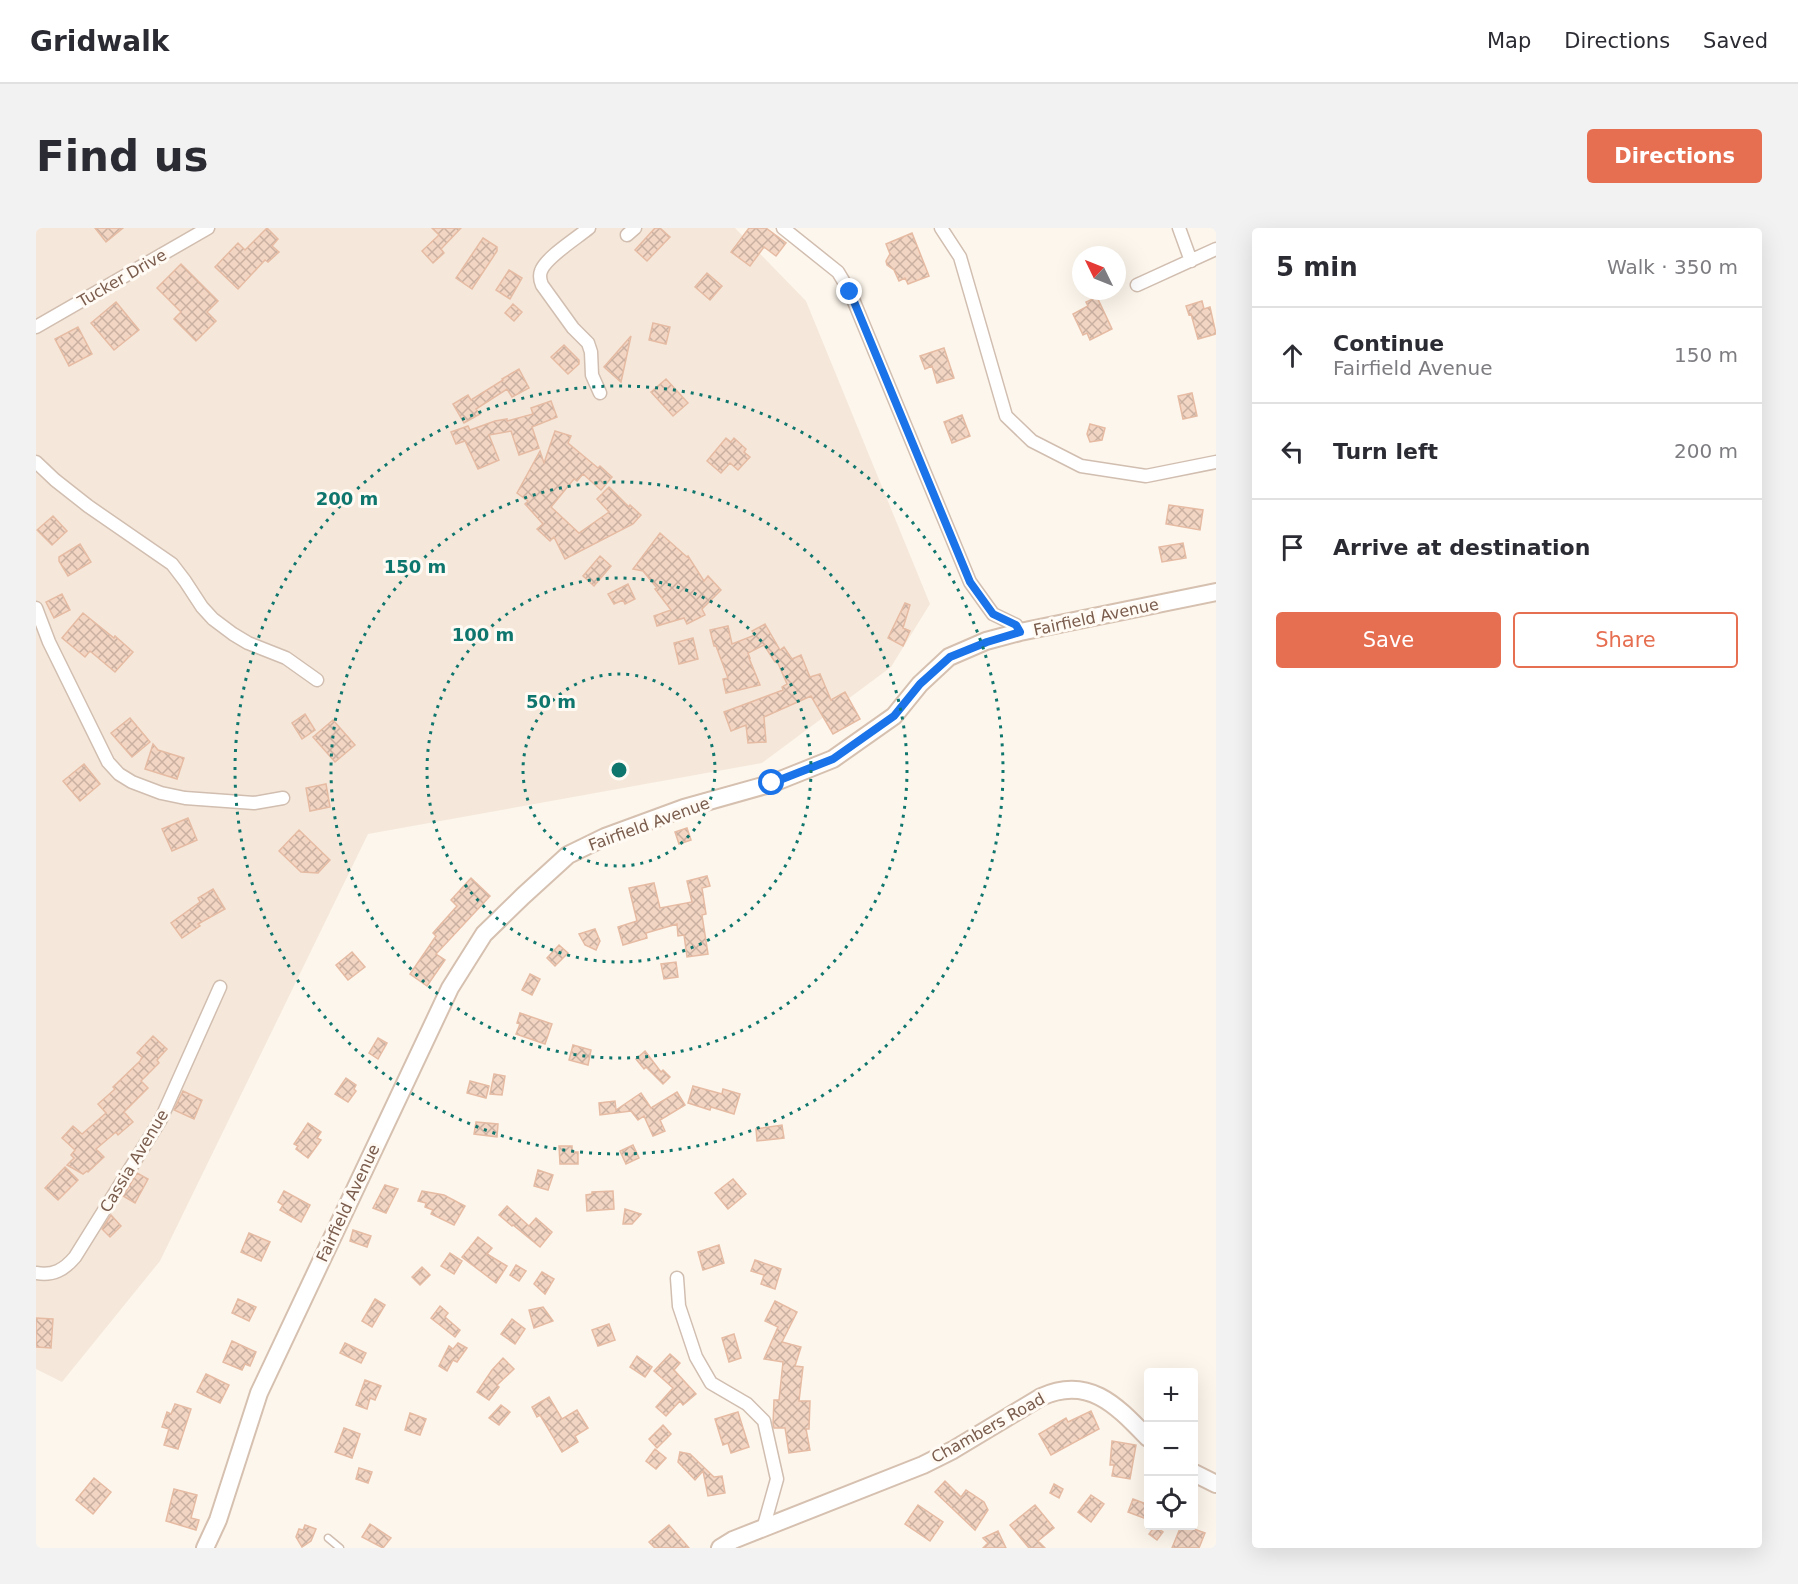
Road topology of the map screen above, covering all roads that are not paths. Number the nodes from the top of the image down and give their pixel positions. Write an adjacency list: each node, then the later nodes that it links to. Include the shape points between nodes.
1 (208, 228): 9 (street, Tucker Drive)
2 (589, 228): 10 (street, via 544,265 540,279 588,344 592,375)
3 (783, 228): 15 (street, via 838,272 850,292 970,582 993,614 1016,625)
4 (941, 228): 12 (street, via 960,257 1006,416 1032,441 1081,466 1146,476)
5 (1179, 228): 7 (street)
6 (1216, 249): 7 (street)
7 (1191, 261): 8 (street)
8 (1137, 285)
9 (36, 327)
10 (600, 393)
11 (36, 462): 16 (street, via 60,485 172,564 213,619 248,643 286,658)
12 (1216, 462)
13 (1216, 592): 15 (street, Fairfield Avenue)
14 (36, 608): 17 (street, via 108,762 119,774 146,789 185,798 254,803)
15 (1020, 632): 26 (street, Fairfield Avenue, via 950,657 920,684 894,716 833,759 772,783 684,808 568,855 484,933 450,988 259,1393 218,1520)
16 (317, 680)
17 (283, 798)
18 (220, 987): 19 (street, Cassia Avenue, via 162,1119 75,1257 57,1272)
19 (36, 1273)
20 (677, 1278): 24 (street, via 680,1306 696,1357 711,1383 747,1404 764,1421 777,1479)
21 (1144, 1433): 24 (street, Chambers Road, via 1113,1403 1095,1394 1054,1391 933,1460)
22 (1198, 1475): 23 (street)
23 (1216, 1484)
24 (763, 1529): 28 (street, Chambers Road)
25 (328, 1538): 27 (lane)
26 (205, 1548)
27 (340, 1548)
28 (720, 1548)

